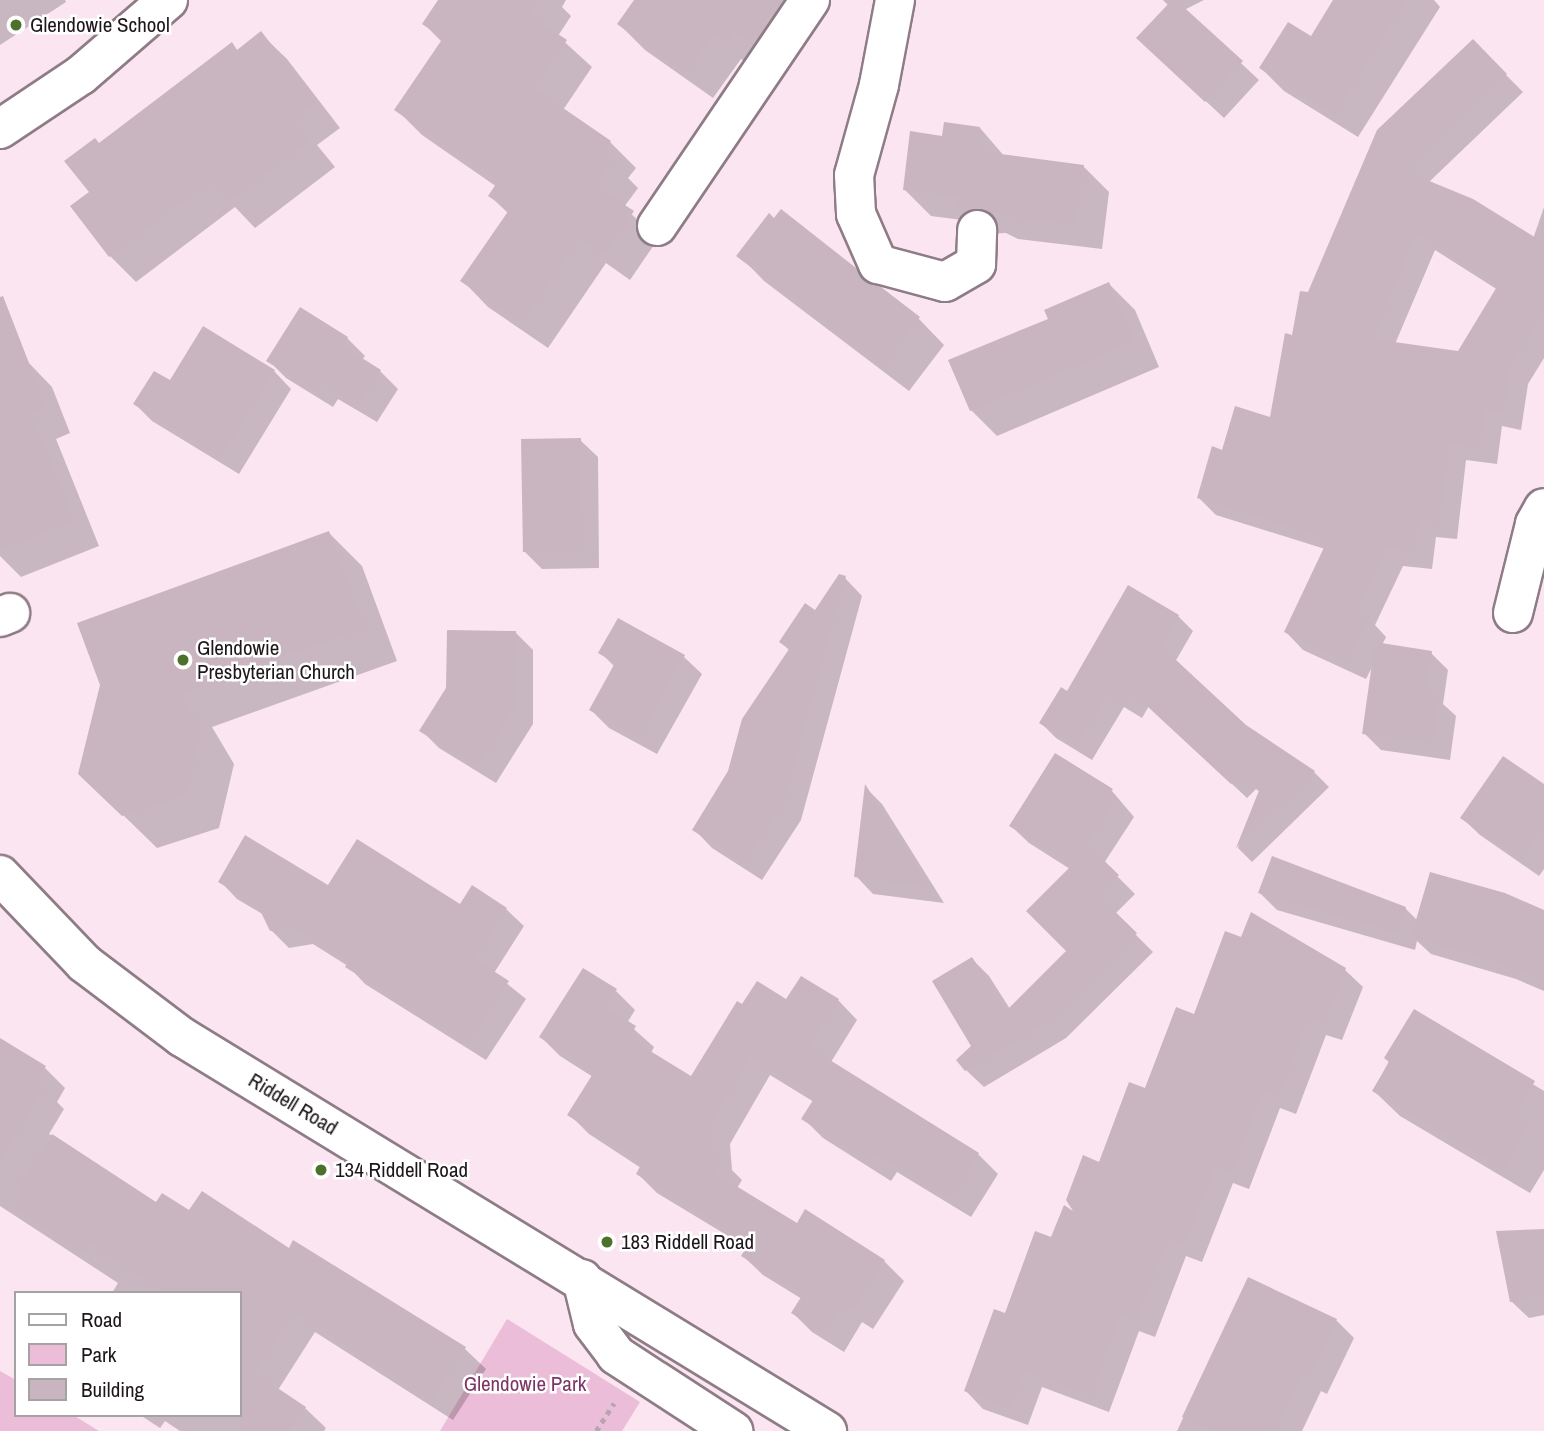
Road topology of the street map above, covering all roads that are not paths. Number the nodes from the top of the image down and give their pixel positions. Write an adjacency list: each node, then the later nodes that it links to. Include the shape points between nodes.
1 (168, 0): 4 (street, via 81,75)
2 (810, 0): 5 (street)
3 (895, 0): 6 (street, via 879,85 854,175 856,214 878,264 945,282 976,264)
4 (0, 129)
5 (657, 226)
6 (977, 230)
7 (1544, 508): 8 (street, via 1535,524)
8 (1513, 613)
9 (0, 876): 10 (street, Riddell Road, via 84,962 182,1037)
10 (582, 1279): 11 (street, via 593,1324 616,1355); 12 (street, Riddell Road)
11 (733, 1431)
12 (827, 1431)

